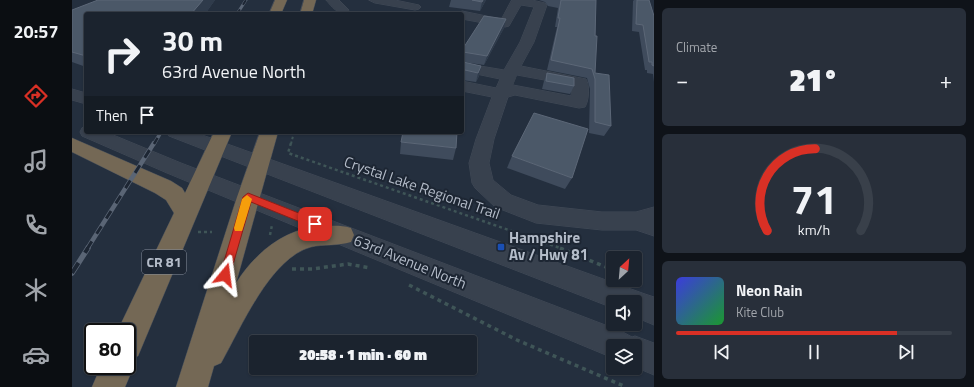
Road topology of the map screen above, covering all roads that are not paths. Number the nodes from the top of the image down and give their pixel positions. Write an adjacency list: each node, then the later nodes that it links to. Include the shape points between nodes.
1 (280, 0): 7 (highway)
2 (310, 0): 8 (highway)
3 (332, 0): 6 (street)
4 (375, 0): 5 (street)
5 (415, 7)
6 (342, 10)
7 (276, 12)
8 (307, 12)
9 (464, 15): 10 (street)
10 (505, 23): 11 (street); 11 (street, via 517,1 540,5)
11 (524, 37): 13 (street)
12 (464, 67): 13 (street)
13 (511, 73): 16 (street); 16 (street, via 580,82 579,103 514,90)
14 (464, 86): 16 (street)
15 (72, 94): 17 (street)
16 (501, 94): 28 (street, via 479,163 483,183 503,201 536,214 602,221)
17 (84, 98)
18 (72, 124): 19 (street)
19 (84, 130)
20 (94, 134): 26 (street, 63rd Avenue North)
21 (188, 134): 23 (street)
22 (268, 134): 25 (highway)
23 (219, 139): 25 (street); 26 (highway, CR 81)
24 (72, 144): 29 (highway, via 174,194)
25 (259, 163): 27 (highway); 31 (street)
26 (203, 179): 27 (street, 63rd Avenue North); 29 (highway, CR 81)
27 (248, 197): 30 (street, 63rd Avenue North); 39 (highway)
28 (648, 221)
29 (191, 222): 34 (highway, CR 81)
30 (342, 235): 35 (street, 63rd Avenue North); 39 (highway, via 309,237 284,248 274,256 253,280)
31 (612, 295)
32 (642, 307): 33 (street)
33 (654, 311)
34 (136, 328)
35 (606, 340)
36 (642, 354): 37 (street)
37 (654, 359)
38 (114, 375): 40 (highway)
39 (194, 380)
40 (108, 387)

